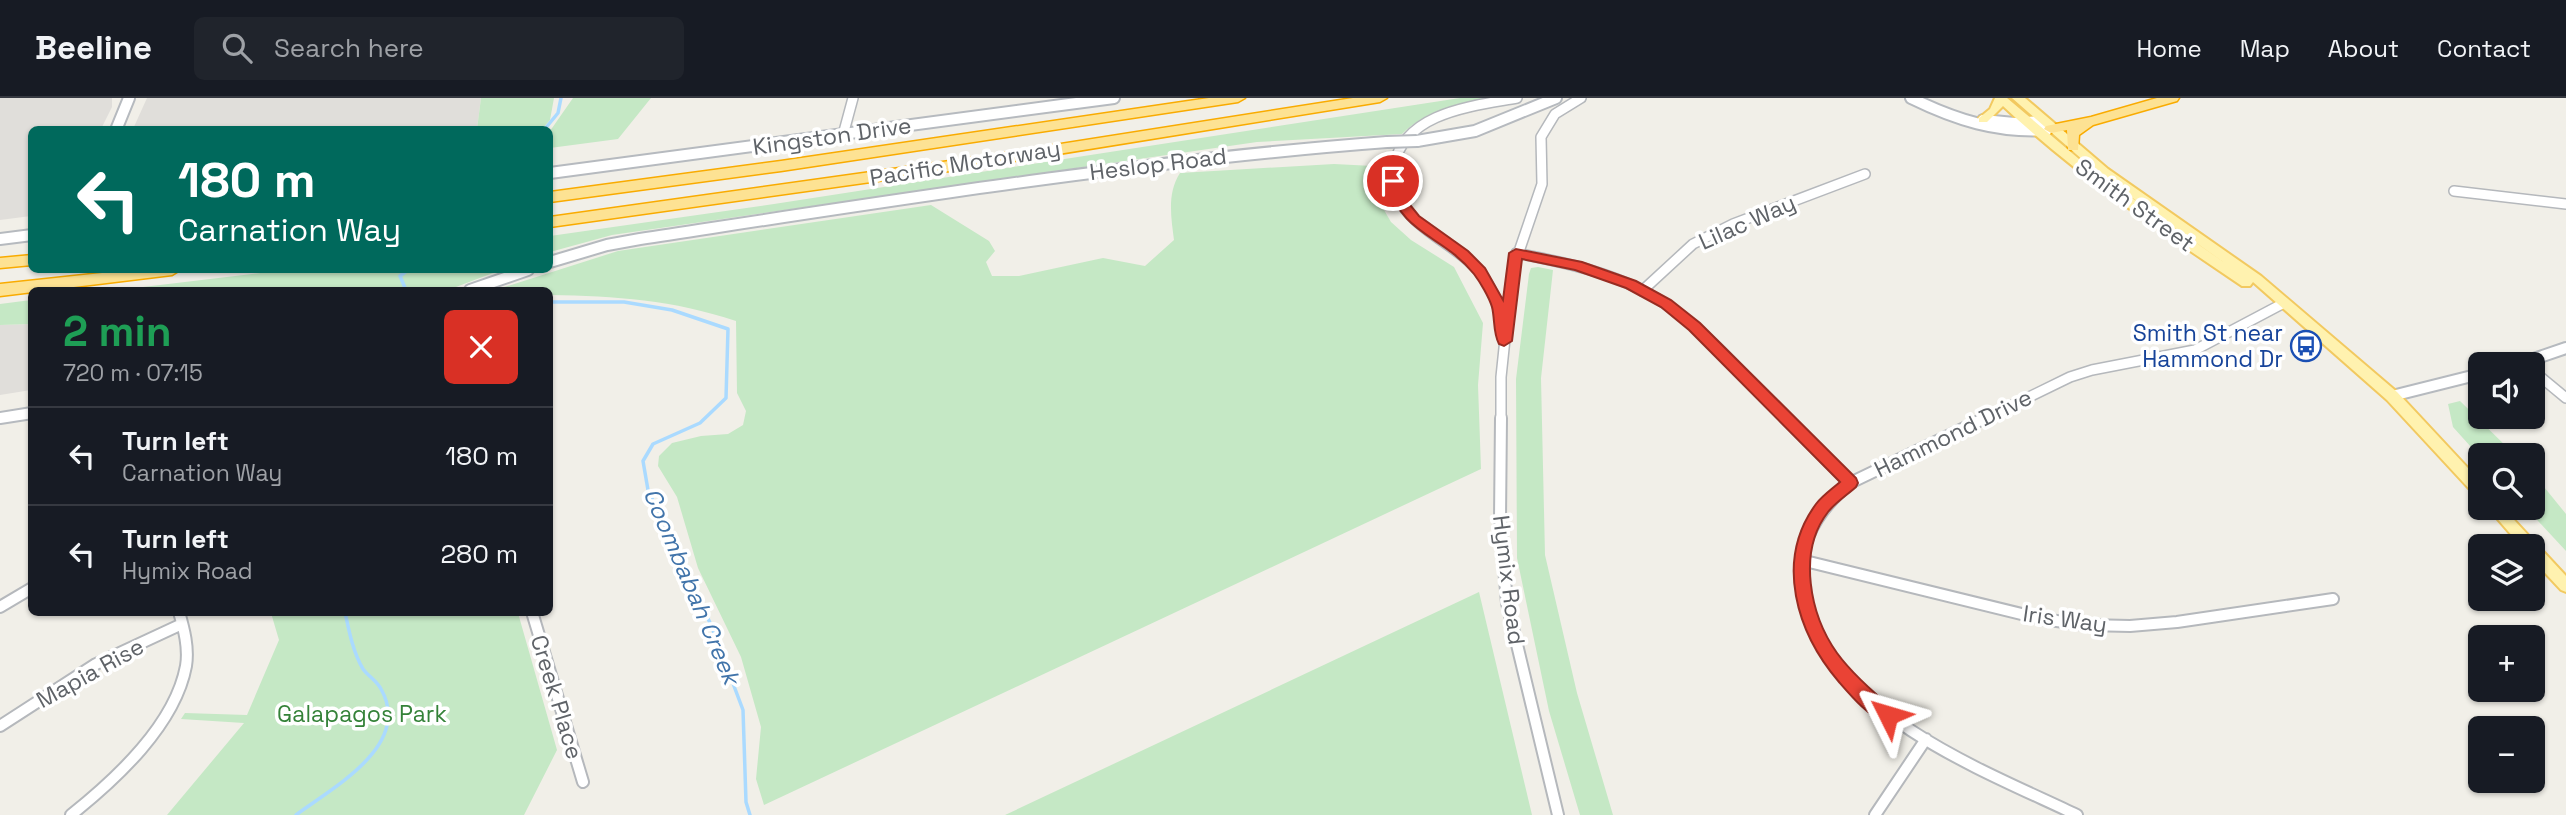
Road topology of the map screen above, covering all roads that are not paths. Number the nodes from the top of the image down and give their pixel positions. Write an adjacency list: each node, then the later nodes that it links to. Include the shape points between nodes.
1 (129, 98): 16 (street)
2 (853, 98): 18 (street)
3 (1114, 98): 18 (street, Kingston Drive)
4 (1238, 98): 23 (highway, Pacific Motorway)
5 (1380, 98): 25 (highway, Pacific Motorway, via 978,162)
6 (1517, 98): 38 (street, Hymix Road, via 1452,111 1426,122 1400,148 1393,174 1395,192 1406,210 1480,271 1499,306)
7 (1556, 98): 30 (street, Heslop Road, bridge, via 1448,138 1143,164 625,242)
8 (1581, 98): 28 (street, Hymix Road, via 1555,114 1546,126 1540,147 1542,184)
9 (2018, 98): 17 (main road, Smith Street)
10 (2134, 98): 17 (highway)
11 (2172, 98): 15 (highway)
12 (2001, 99): 14 (main road); 17 (main road, Smith Street)
13 (1915, 100): 14 (street); 17 (street, via 1939,113 2001,131)
14 (1983, 120): 17 (street)
15 (2093, 121): 17 (highway); 19 (highway, via 2073,133)
16 (118, 126)
17 (2039, 126): 19 (main road, Smith Street); 37 (main road, Smith Street, via 2135,208)
18 (843, 135): 20 (street, Kingston Drive)
19 (2073, 147): 37 (main road, Smith Street, via 2257,279)
20 (553, 173)
21 (1865, 174): 36 (street, Lilac Way, via 1693,244)
22 (2454, 191): 24 (street)
23 (553, 197)
24 (2566, 204)
25 (553, 222)
26 (28, 236): 27 (street)
27 (0, 239)
28 (1516, 253): 36 (street, via 1577,265); 38 (street, Hymix Road)
29 (28, 260): 31 (highway)
30 (553, 261)
31 (0, 263)
32 (146, 273): 35 (highway)
33 (518, 273): 34 (street)
34 (478, 287)
35 (0, 290)
36 (1642, 291): 48 (street, via 1695,327)
37 (2280, 302): 43 (main road, Smith Street); 48 (street, Hammond Drive, via 2195,350 2070,377)
38 (1504, 341): 63 (street, Hymix Road, via 1500,519 1504,576 1525,685)
39 (2566, 348): 40 (street)
40 (2545, 357)
41 (2468, 377): 43 (street)
42 (2545, 381): 44 (street)
43 (2392, 396): 47 (main road, Smith Street)
44 (2566, 398)
45 (28, 414): 46 (street)
46 (0, 418)
47 (2468, 478)
48 (1850, 483): 51 (street, Hammond Drive, via 1823,506 1810,527)
49 (2506, 520): 50 (main road)
50 (2519, 534)
51 (1801, 560): 55 (street, Iris Way, via 2042,619 2086,625 2177,622); 60 (street, Hammond Drive, via 1805,608 1830,658 1859,691)
52 (2545, 563): 53 (main road)
53 (2566, 586)
54 (28, 590): 56 (street)
55 (2333, 599)
56 (0, 607)
57 (533, 616): 61 (street, Creek Place)
58 (180, 618): 59 (street, Mapia Rise, via 96,664); 62 (street, via 186,667 167,716 122,772)
59 (0, 726)
60 (1926, 739): 64 (street); 65 (street, Hammond Drive)
61 (583, 782)
62 (71, 815)
63 (1558, 815)
64 (1875, 815)
65 (2077, 815)

